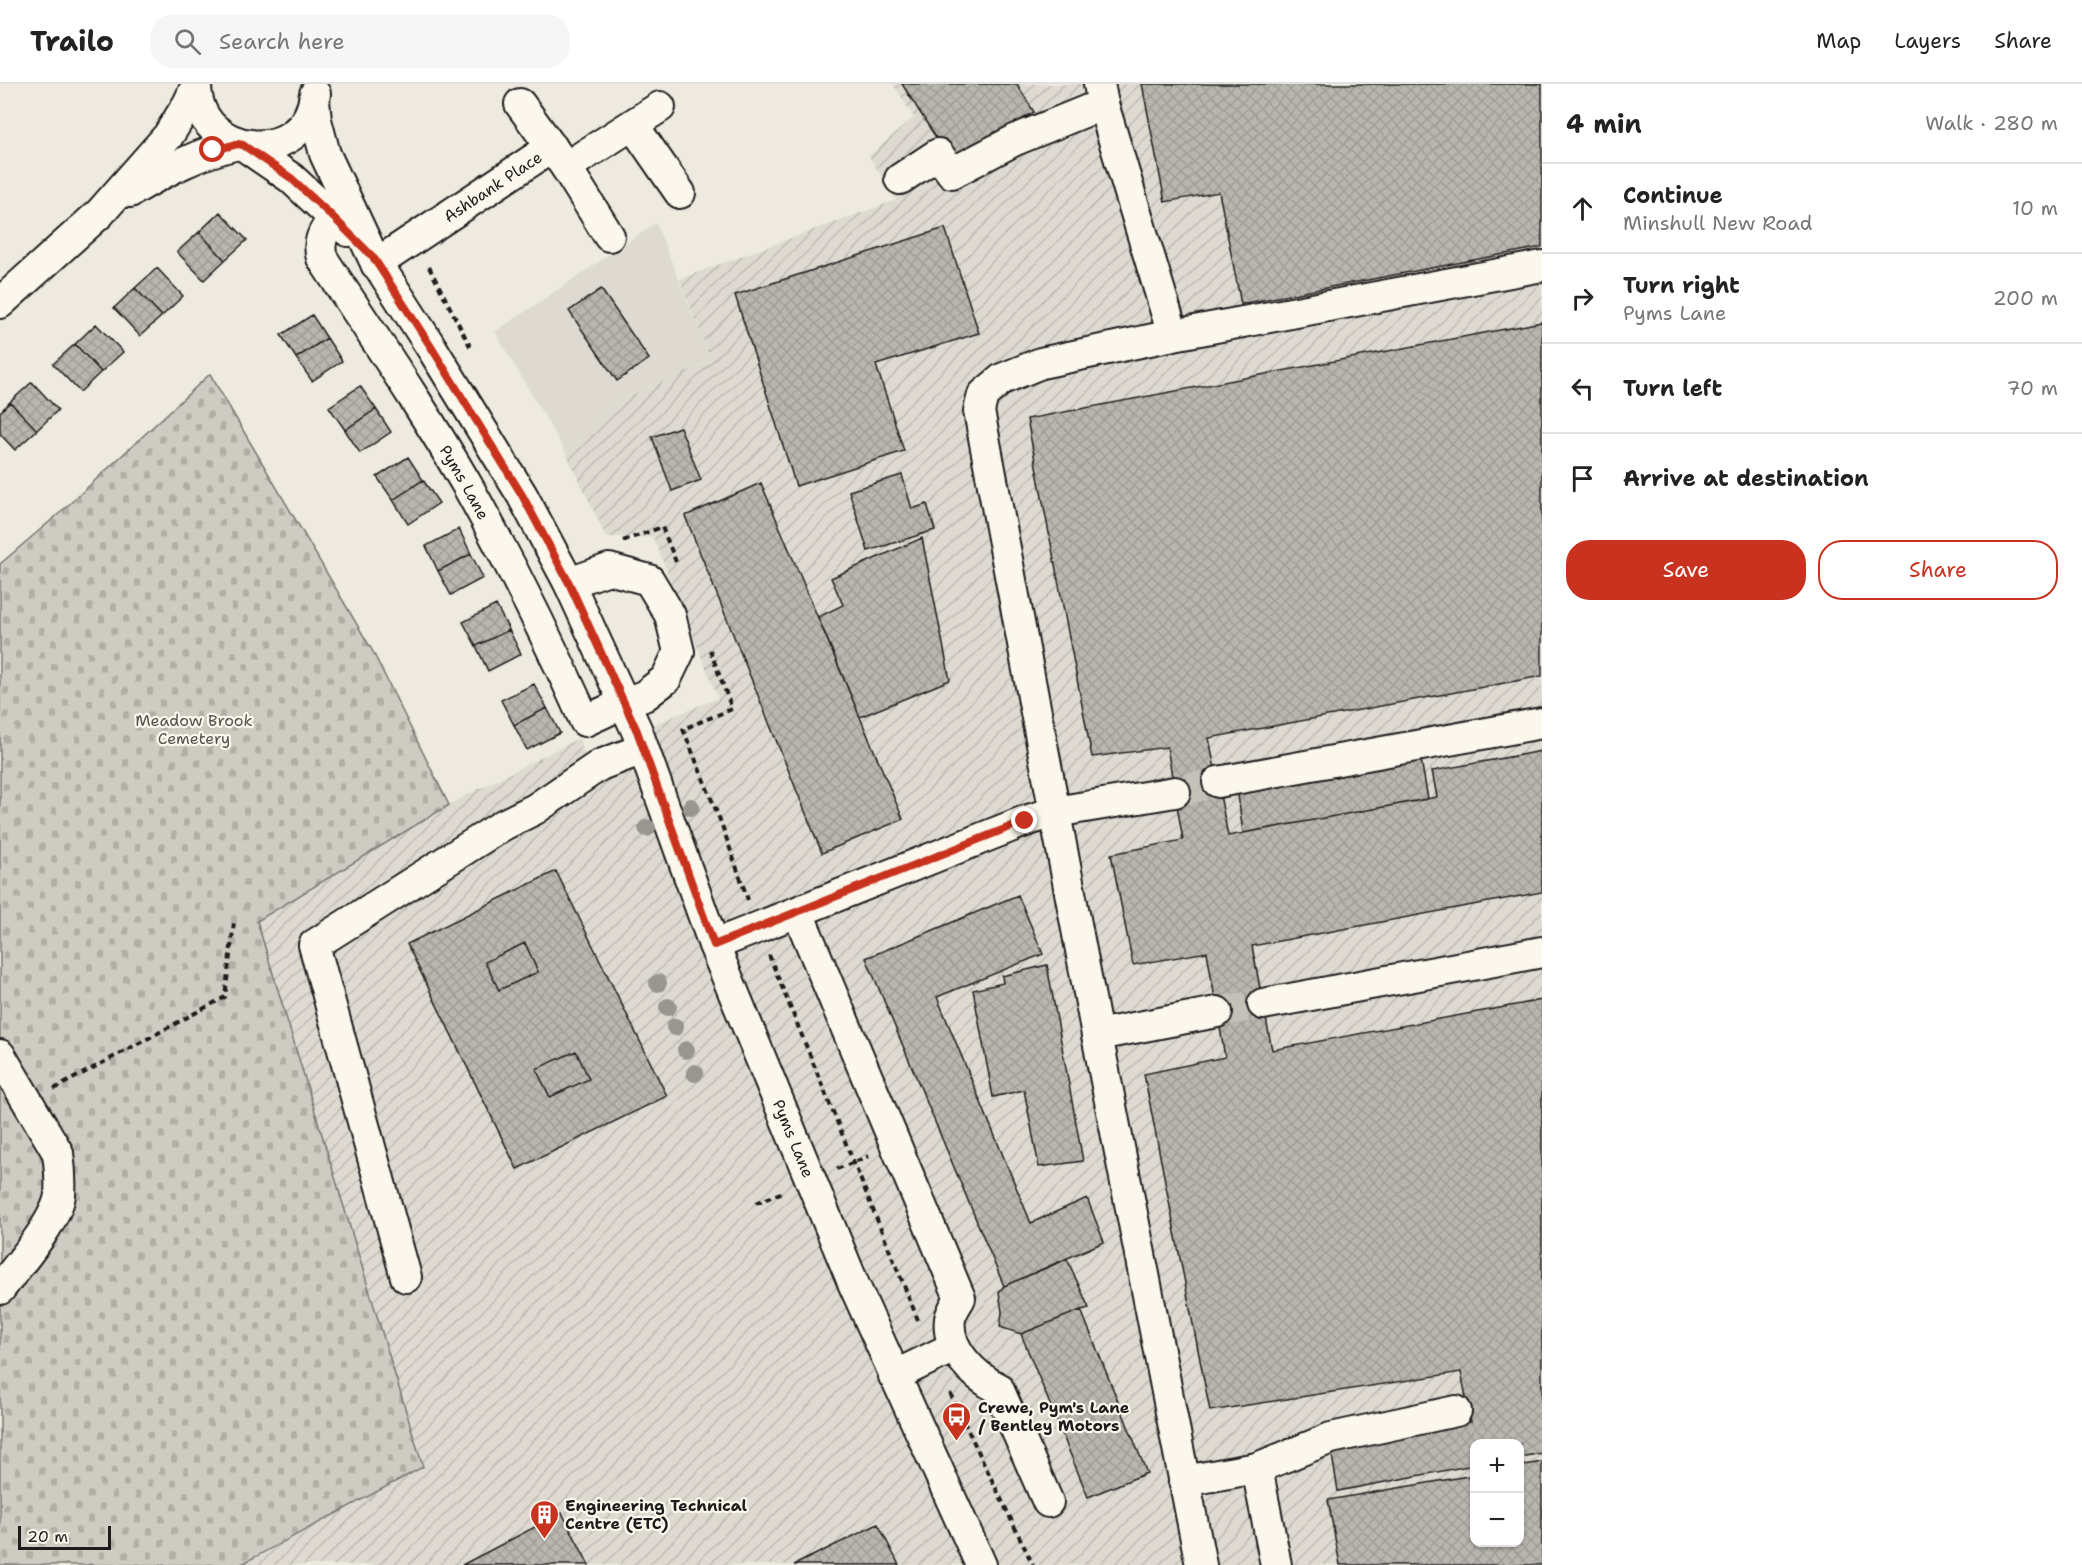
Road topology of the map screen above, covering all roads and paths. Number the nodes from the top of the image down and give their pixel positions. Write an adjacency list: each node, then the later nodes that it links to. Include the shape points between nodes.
1 (196, 86): 7 (street, Pyms Lane, via 207,122 222,136); 11 (street, via 168,136)
2 (315, 89): 7 (street, via 307,118 296,131 262,146); 12 (street, Pyms Lane, via 316,120)
3 (1101, 94): 9 (street, via 952,173 938,154); 18 (street)
4 (520, 104): 8 (street)
5 (660, 107): 6 (street, Ashbank Place)
6 (633, 125): 8 (street, Ashbank Place); 10 (street)
7 (241, 144): 11 (street, via 213,150 162,172); 12 (street, Pyms Lane)
8 (559, 157): 13 (street); 14 (street, Ashbank Place)
9 (900, 179)
10 (680, 194)
11 (100, 213): 17 (street)
12 (342, 213): 15 (street, Pyms Lane); 24 (street, Pyms Lane, via 321,236 322,258 466,483 551,645 585,722)
13 (609, 236)
14 (415, 239): 15 (street, Ashbank Place); 19 (path)
15 (374, 260): 22 (street, Pyms Lane, via 516,485)
16 (1542, 266): 18 (street)
17 (0, 303)
18 (1173, 335): 29 (street, via 1041,363 1002,379 983,395 979,411)
19 (474, 354)
20 (622, 541): 21 (path, via 662,527)
21 (679, 570)
22 (569, 583): 24 (street, Pyms Lane); 24 (street, via 609,569 649,580 670,615 679,652 666,679 644,696)
23 (708, 644): 32 (path, via 732,709 683,729)
24 (624, 703): 26 (street, Pyms Lane)
25 (1542, 723): 27 (street)
26 (640, 740): 33 (street, Pyms Lane); 40 (street, via 314,945)
27 (1218, 782)
28 (1175, 792): 29 (street)
29 (1055, 812): 30 (street, via 993,833); 37 (street)
30 (798, 913): 32 (street); 42 (street, via 960,1298 950,1317)
31 (234, 922): 39 (path, via 225,997)
32 (758, 928): 33 (street); 42 (path, via 792,1014)
33 (714, 945): 43 (street, Pyms Lane)
34 (1542, 952): 35 (street)
35 (1263, 1004)
36 (1217, 1012): 37 (street)
37 (1097, 1035): 46 (street)
38 (0, 1054): 39 (street)
39 (28, 1103): 41 (street, via 58,1153 60,1197 53,1216)
40 (406, 1277)
41 (0, 1289)
42 (944, 1352): 43 (street); 47 (street, via 998,1388); 49 (path)
43 (894, 1376): 48 (street, Pyms Lane)
44 (1456, 1412): 45 (street, via 1331,1438)
45 (1257, 1468): 46 (street); 51 (street)
46 (1184, 1481): 50 (street)
47 (1048, 1502)
48 (981, 1565)
49 (1033, 1565)
50 (1201, 1565)
51 (1276, 1565)

